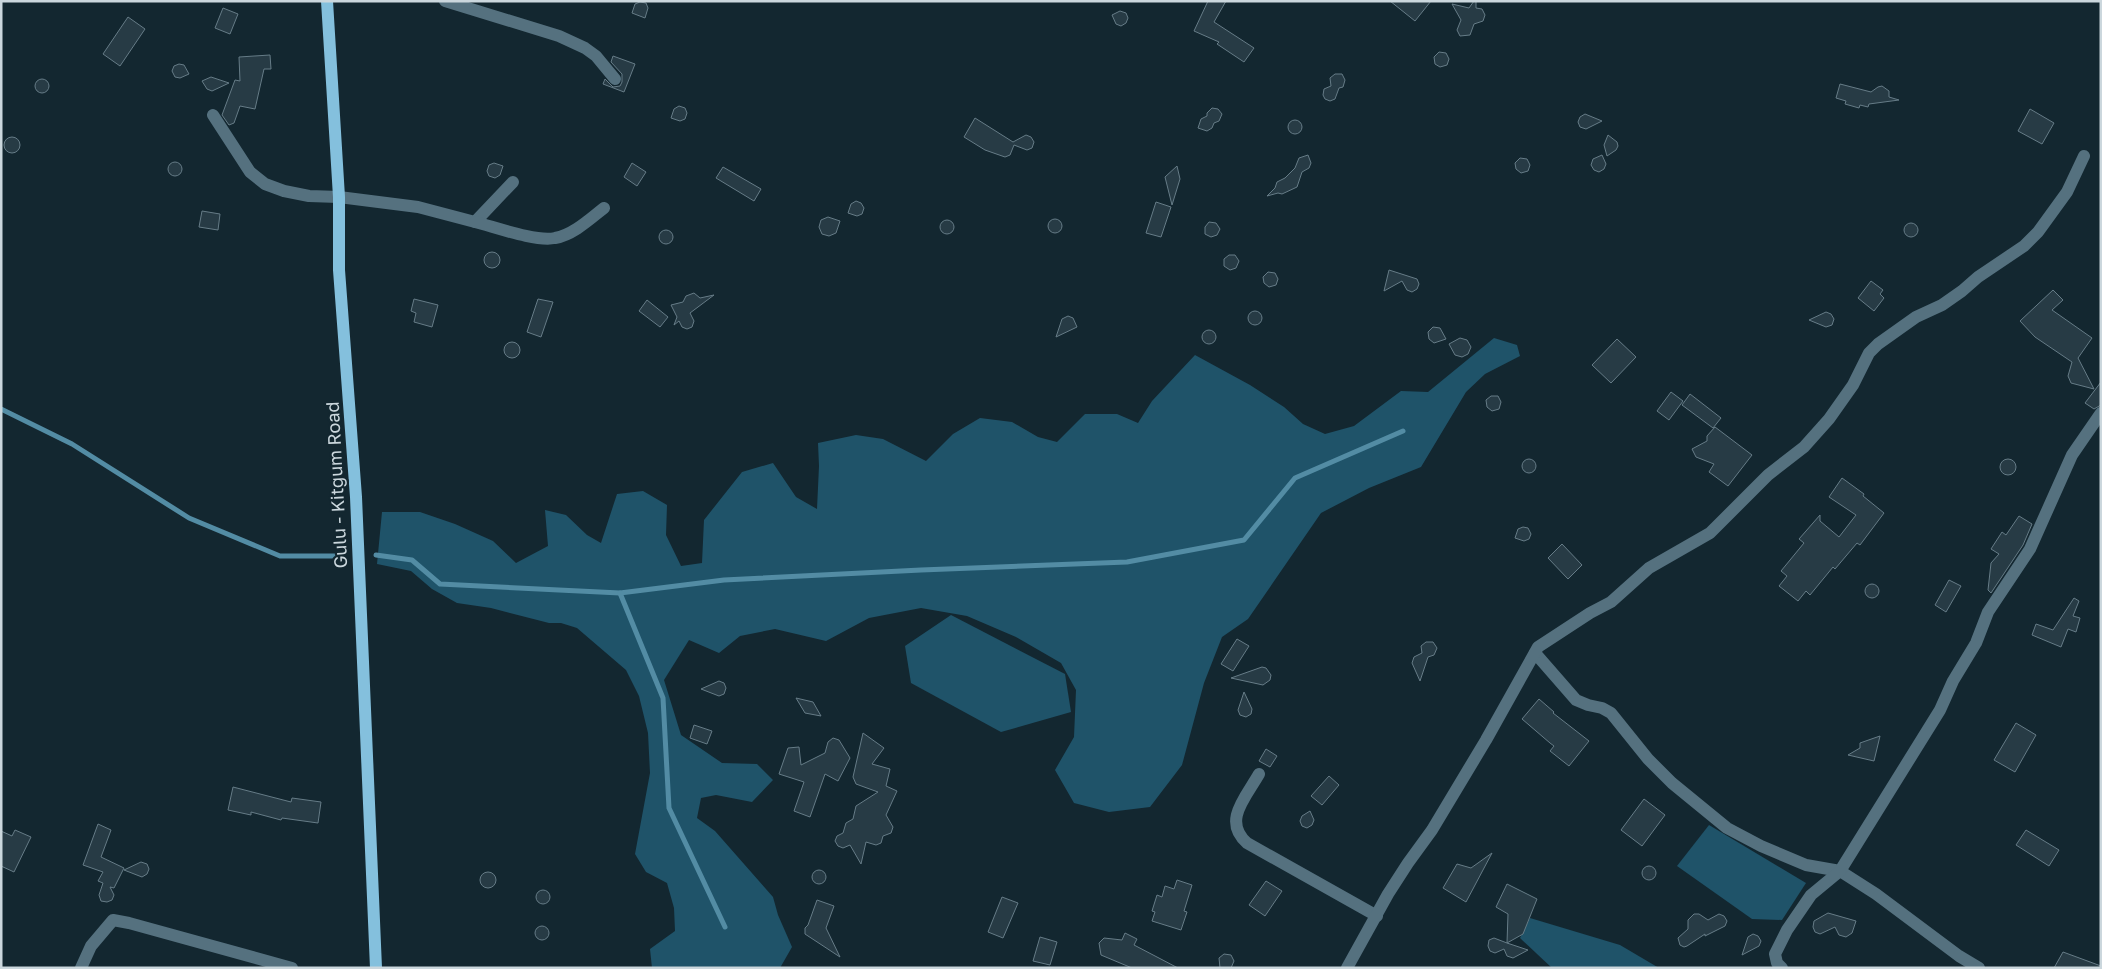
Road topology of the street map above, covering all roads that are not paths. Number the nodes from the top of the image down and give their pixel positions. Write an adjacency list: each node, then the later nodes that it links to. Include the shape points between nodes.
1 (327, 1): 7 (main road, Gulu - Kitgum Road)
2 (445, 1): 3 (street, via 568,40 596,56)
3 (615, 79)
4 (213, 115): 7 (street, via 250,172 265,184 309,196)
5 (2084, 156): 11 (street, via 2067,192 2038,232 2024,246 1942,305 1916,317 1878,344 1869,353 1853,385 1829,419 1804,447 1768,475 1710,533 1648,568 1611,602 1538,647)
6 (513, 182): 9 (street)
7 (339, 197): 9 (street, via 418,207); 17 (main road, Gulu - Kitgum Road, via 339,270 356,497)
8 (604, 208): 9 (street, via 568,234 554,238 520,235)
9 (476, 222)
10 (2101, 413): 13 (street, via 2072,455 2030,549 1988,612 1976,643 1940,710)
11 (1535, 653): 13 (street, via 1576,700 1611,713 1672,783 1728,828 1760,846 1806,865); 14 (street, via 1476,757)
12 (1259, 774): 14 (street, via 1236,814 1236,829 1242,838)
13 (1840, 870): 19 (street, via 1811,895 1787,930 1775,954); 20 (street)
14 (1377, 916): 18 (street)
15 (81, 968): 16 (street, via 91,946 113,920)
16 (292, 968)
17 (376, 968)
18 (1347, 968)
19 (1782, 968)
20 (1979, 968)

